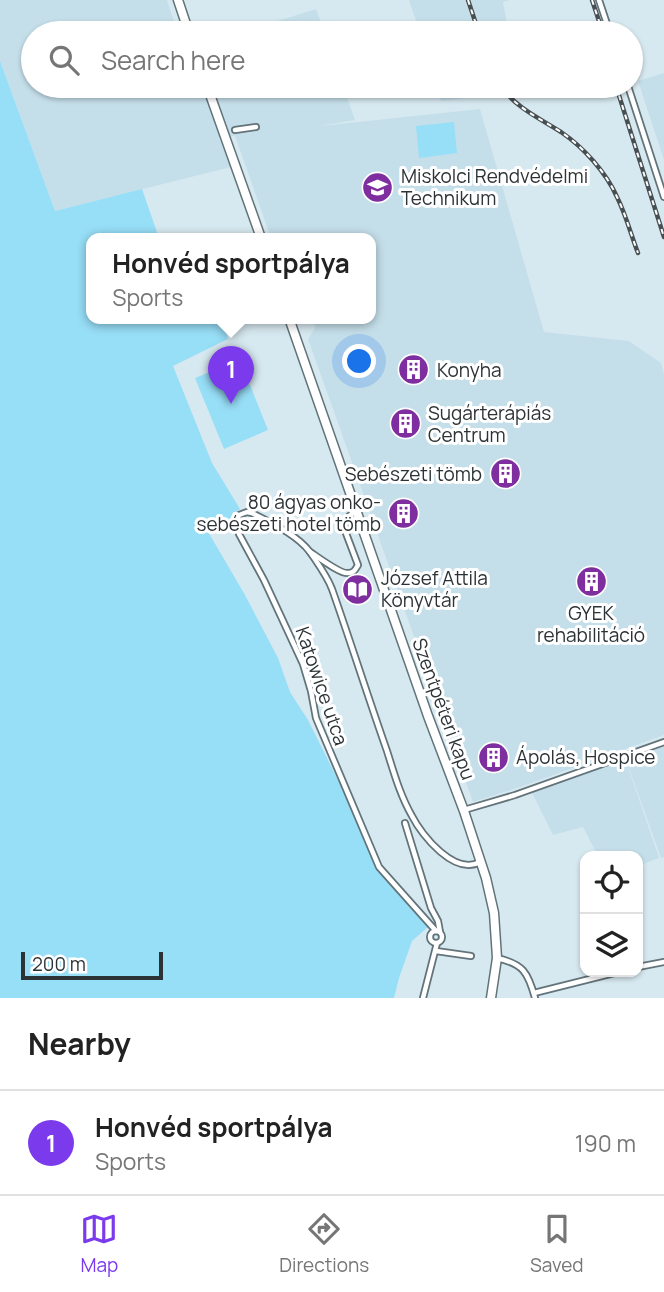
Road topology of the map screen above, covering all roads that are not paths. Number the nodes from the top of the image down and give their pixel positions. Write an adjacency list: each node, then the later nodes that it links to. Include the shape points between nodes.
1 (178, 0): 3 (main road)
2 (599, 0): 4 (street)
3 (185, 21)
4 (606, 21)
5 (211, 98): 10 (main road)
6 (632, 98): 9 (street)
7 (256, 127): 8 (street)
8 (235, 130)
9 (664, 197)
10 (259, 233)
11 (291, 324): 12 (main road, Szentpéteri kapu)
12 (356, 510): 14 (street, via 344,528 358,565 347,573); 17 (main road, Szentpéteri kapu)
13 (310, 552): 14 (street, Katowice utca); 15 (street, Katowice utca); 20 (street, Katowice utca, via 286,531 252,513 238,518 239,534 303,664 316,718 379,867)
14 (333, 566): 15 (street, via 325,567)
15 (323, 573): 19 (street, Katowice utca, via 412,817 443,854 468,866)
16 (664, 742): 17 (street)
17 (464, 811): 19 (main road, Szentpéteri kapu)
18 (405, 823): 20 (street)
19 (480, 862): 24 (main road, Szentpéteri kapu, via 491,897)
20 (438, 931): 21 (street, via 442,939); 21 (street, via 430,937)
21 (437, 943): 22 (street)
22 (436, 951): 23 (street); 29 (street)
23 (471, 956)
24 (497, 958): 28 (street, via 520,966); 30 (main road, Szentpéteri kapu)
25 (664, 962): 26 (street)
26 (643, 966)
27 (600, 977): 28 (street)
28 (535, 995)
29 (423, 998)
30 (491, 998)

